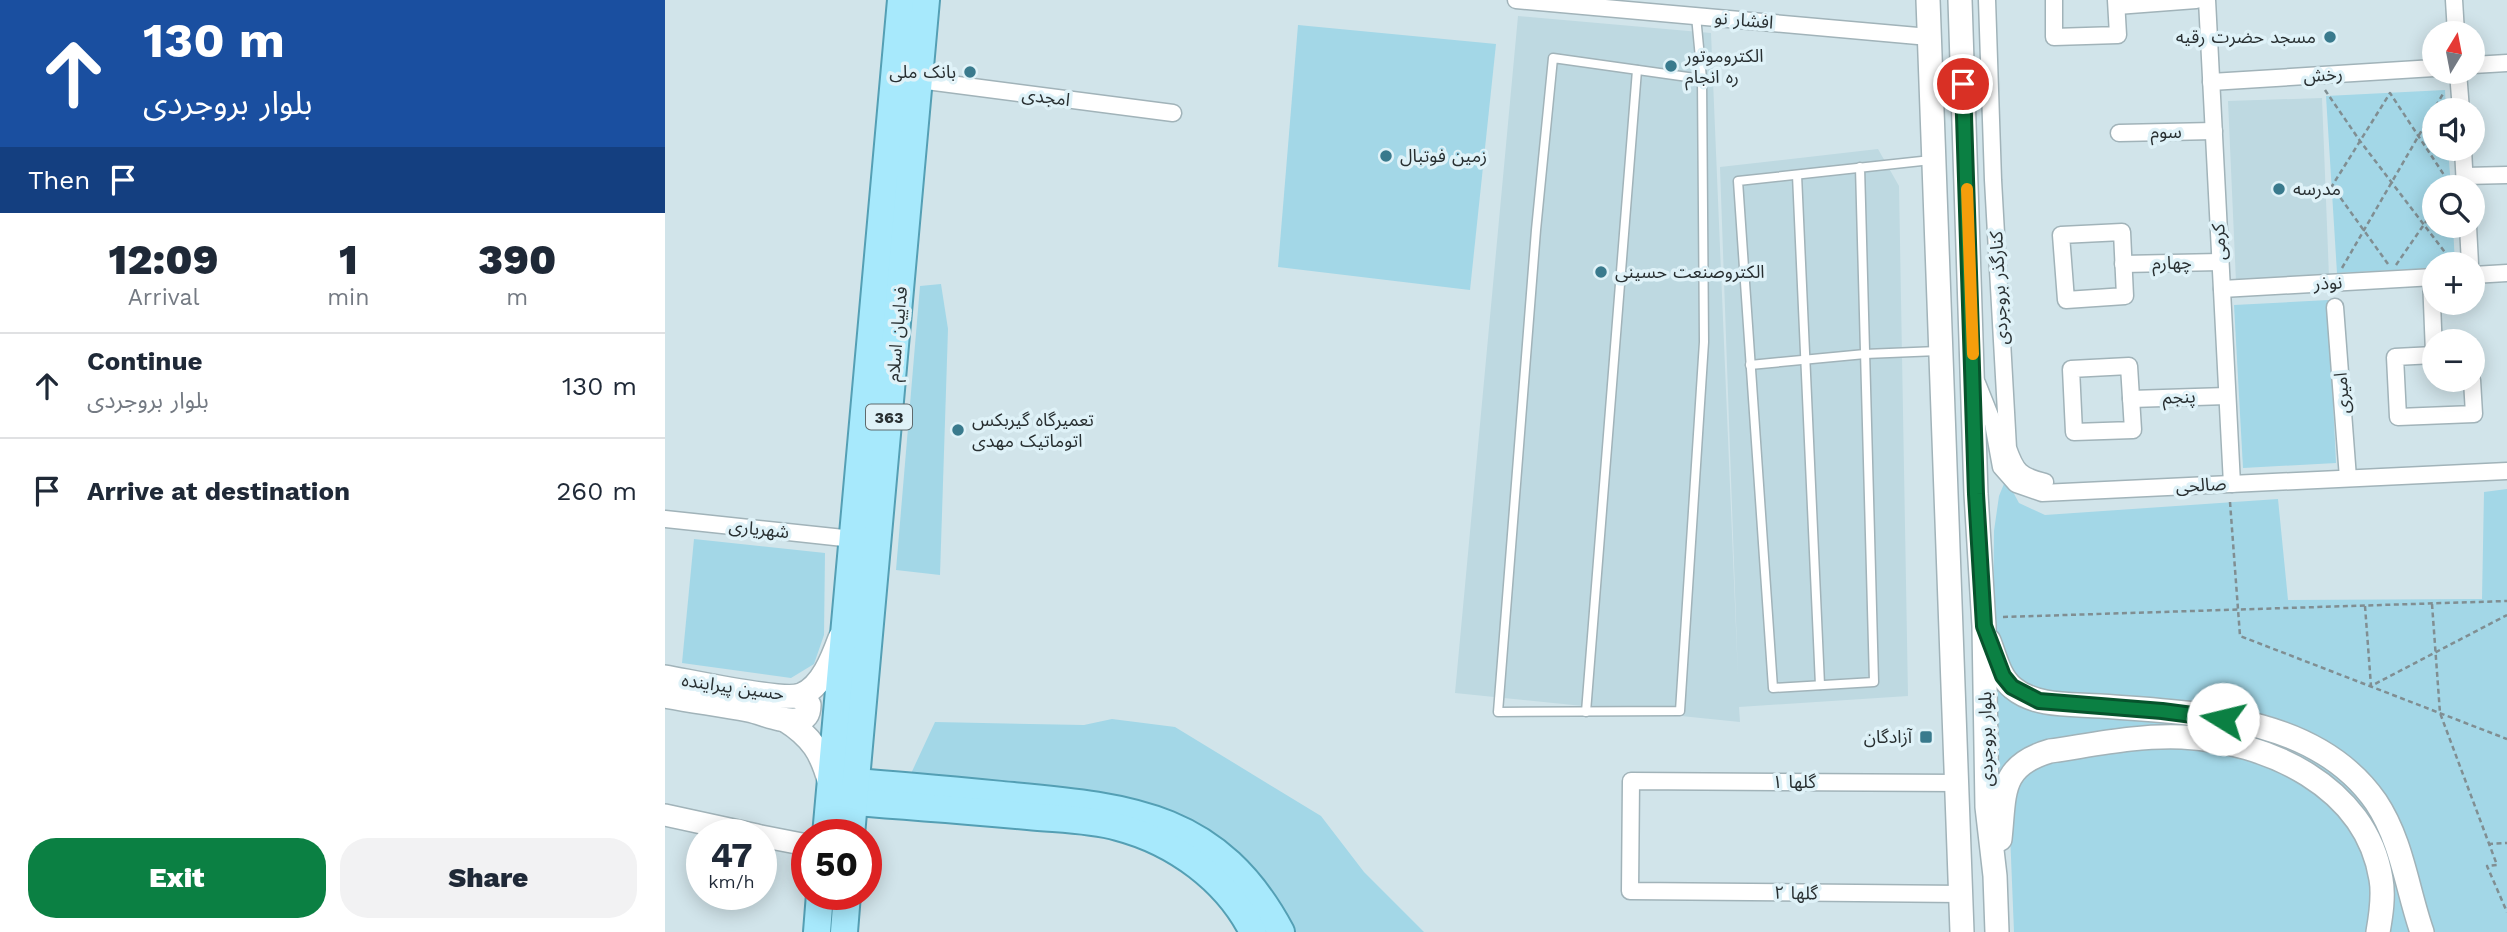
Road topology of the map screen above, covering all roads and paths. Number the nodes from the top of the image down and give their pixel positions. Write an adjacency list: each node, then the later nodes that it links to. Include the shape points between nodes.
1 (901, 0): 64 (main road, فداییان اسلام / 363)
2 (926, 0): 23 (main road, فداییان اسلام / 363)
3 (1516, 0): 13 (street, افشار نو)
4 (1928, 0): 16 (main road, بلوار بروجردی)
5 (1960, 0): 15 (main road, بلوار بروجردی)
6 (1972, 0): 15 (street)
7 (1987, 0): 61 (street, کنارگذر بروجردی, via 2008,448 2015,469 2029,478 2084,480)
8 (2053, 0): 12 (street, via 2054,37 2118,35)
9 (2196, 0): 12 (street)
10 (2207, 0): 24 (street, کرمی)
11 (2454, 0): 14 (street)
12 (2117, 3)
13 (1696, 16): 16 (street, افشار نو); 22 (lane)
14 (2455, 21)
15 (1961, 31): 54 (main road, بلوار بروجردی)
16 (1930, 37): 31 (main road, بلوار بروجردی)
17 (2507, 63): 18 (street)
18 (2485, 64)
19 (2422, 69): 21 (street, رخش)
20 (1637, 70): 22 (lane); 78 (lane); 78 (lane, via 1553,58 1536,230 1498,712)
21 (2315, 76): 24 (street, رخش); 30 (path)
22 (1702, 79): 78 (lane, via 1704,342 1680,711)
23 (919, 80): 26 (street, امجدی); 83 (main road, فداییان اسلام / 363, via 872,611)
24 (2211, 82): 27 (street, کرمی)
25 (2445, 90): 29 (path)
26 (1173, 113)
27 (2214, 131): 28 (street, سوم); 41 (street, کرمی)
28 (2119, 133)
29 (2418, 136): 30 (path, via 2390,93); 34 (path); 37 (path)
30 (2360, 141): 37 (path); 40 (path, via 2332,186)
31 (1934, 159): 32 (lane); 49 (main road, بلوار بروجردی)
32 (1860, 167): 33 (lane); 50 (lane)
33 (1797, 175): 52 (lane); 53 (lane, via 1738,181)
34 (2453, 175)
35 (2507, 175): 36 (street)
36 (2485, 179)
37 (2391, 182): 38 (path); 40 (path)
38 (2422, 222)
39 (2422, 228): 40 (path, via 2393,270)
40 (2363, 229): 46 (path)
41 (2220, 262): 42 (street, چهارم); 47 (street, کرمی)
42 (2123, 264): 42 (street, via 2122,232 2061,235 2066,300 2125,296)
43 (2507, 273): 44 (street)
44 (2485, 274)
45 (2422, 278): 46 (street, نوذر)
46 (2333, 283): 47 (street, نوذر)
47 (2222, 289): 56 (street, کرمی)
48 (2335, 307): 59 (street, امیری)
49 (1941, 351): 50 (lane); 82 (main road, بلوار بروجردی)
50 (1865, 354): 52 (lane); 74 (lane, via 1874,682)
51 (2422, 355): 55 (street, via 2395,357 2399,417 2474,414)
52 (1807, 359): 53 (lane); 74 (lane)
53 (1750, 365): 74 (lane, via 1773,688)
54 (1974, 374): 61 (street, صالحی, via 1993,423 2001,467 2016,484 2042,493); 70 (main road, بلوار بروجردی, via 1976,494)
55 (2473, 392)
56 (2227, 396): 57 (street, پنجم); 60 (street, کرمی)
57 (2131, 399): 57 (street, via 2129,366 2071,369 2074,432 2133,430)
58 (2507, 471): 59 (street, صالحی)
59 (2349, 478): 60 (street, صالحی)
60 (2232, 484): 61 (street, صالحی)
61 (2116, 489)
62 (2230, 502): 68 (path)
63 (665, 519): 64 (street, شهریاری)
64 (853, 539): 71 (main road, فداییان اسلام / 363)
65 (2507, 601): 66 (path)
66 (2431, 603): 67 (path); 72 (path)
67 (2365, 606): 68 (path); 75 (path)
68 (2238, 609): 70 (path); 75 (path, via 2240,636)
69 (2507, 615): 72 (path)
70 (1988, 622): 90 (main road, بلوار بروجردی, via 1987,807); 103 (main road, via 2003,676 2012,687 2039,701 2241,722 2301,740 2332,759 2362,786 2389,826)
71 (845, 625): 77 (main road, حسین پیراینده, via 815,685); 83 (main road, فداییان اسلام / 363)
72 (2435, 652): 75 (path); 79 (path)
73 (665, 677): 77 (main road, حسین پیراینده)
74 (1820, 685)
75 (2371, 686): 79 (path)
76 (665, 696): 80 (main road, حسین پیراینده)
77 (799, 696): 80 (main road, via 809,705 806,716)
78 (1586, 712)
79 (2440, 713): 81 (path); 89 (path)
80 (785, 720): 83 (main road, via 803,731)
81 (2507, 739)
82 (1958, 783): 91 (street, گلها ۱, via 1631,781); 92 (main road, بلوار بروجردی)
83 (846, 790): 85 (main road, فداییان اسلام / 363); 86 (main road, فداییان اسلام / 363); 98 (main road, via 1118,827 1165,845 1205,871 1231,898); 99 (main road, via 1090,803 1163,821 1200,839 1248,879)
84 (665, 816): 87 (street)
85 (833, 819)
86 (849, 819)
87 (686, 820)
88 (2507, 843): 89 (path)
89 (2488, 844): 95 (path, via 2497,865 2487,866)
90 (1995, 876): 101 (main road, بلوار بروجردی); 102 (main road, via 2005,790 2010,776 2032,756 2162,737 2217,740 2282,760 2333,792 2354,813 2368,836 2382,881)
91 (1630, 891): 92 (street, گلها ۲)
92 (1962, 894): 100 (main road, بلوار بروجردی)
93 (819, 910): 96 (main road)
94 (846, 910): 97 (main road)
95 (2507, 910)
96 (817, 932)
97 (844, 932)
98 (1253, 932)
99 (1281, 932)
100 (1962, 932)
101 (1997, 932)
102 (2378, 932)
103 (2422, 932)

